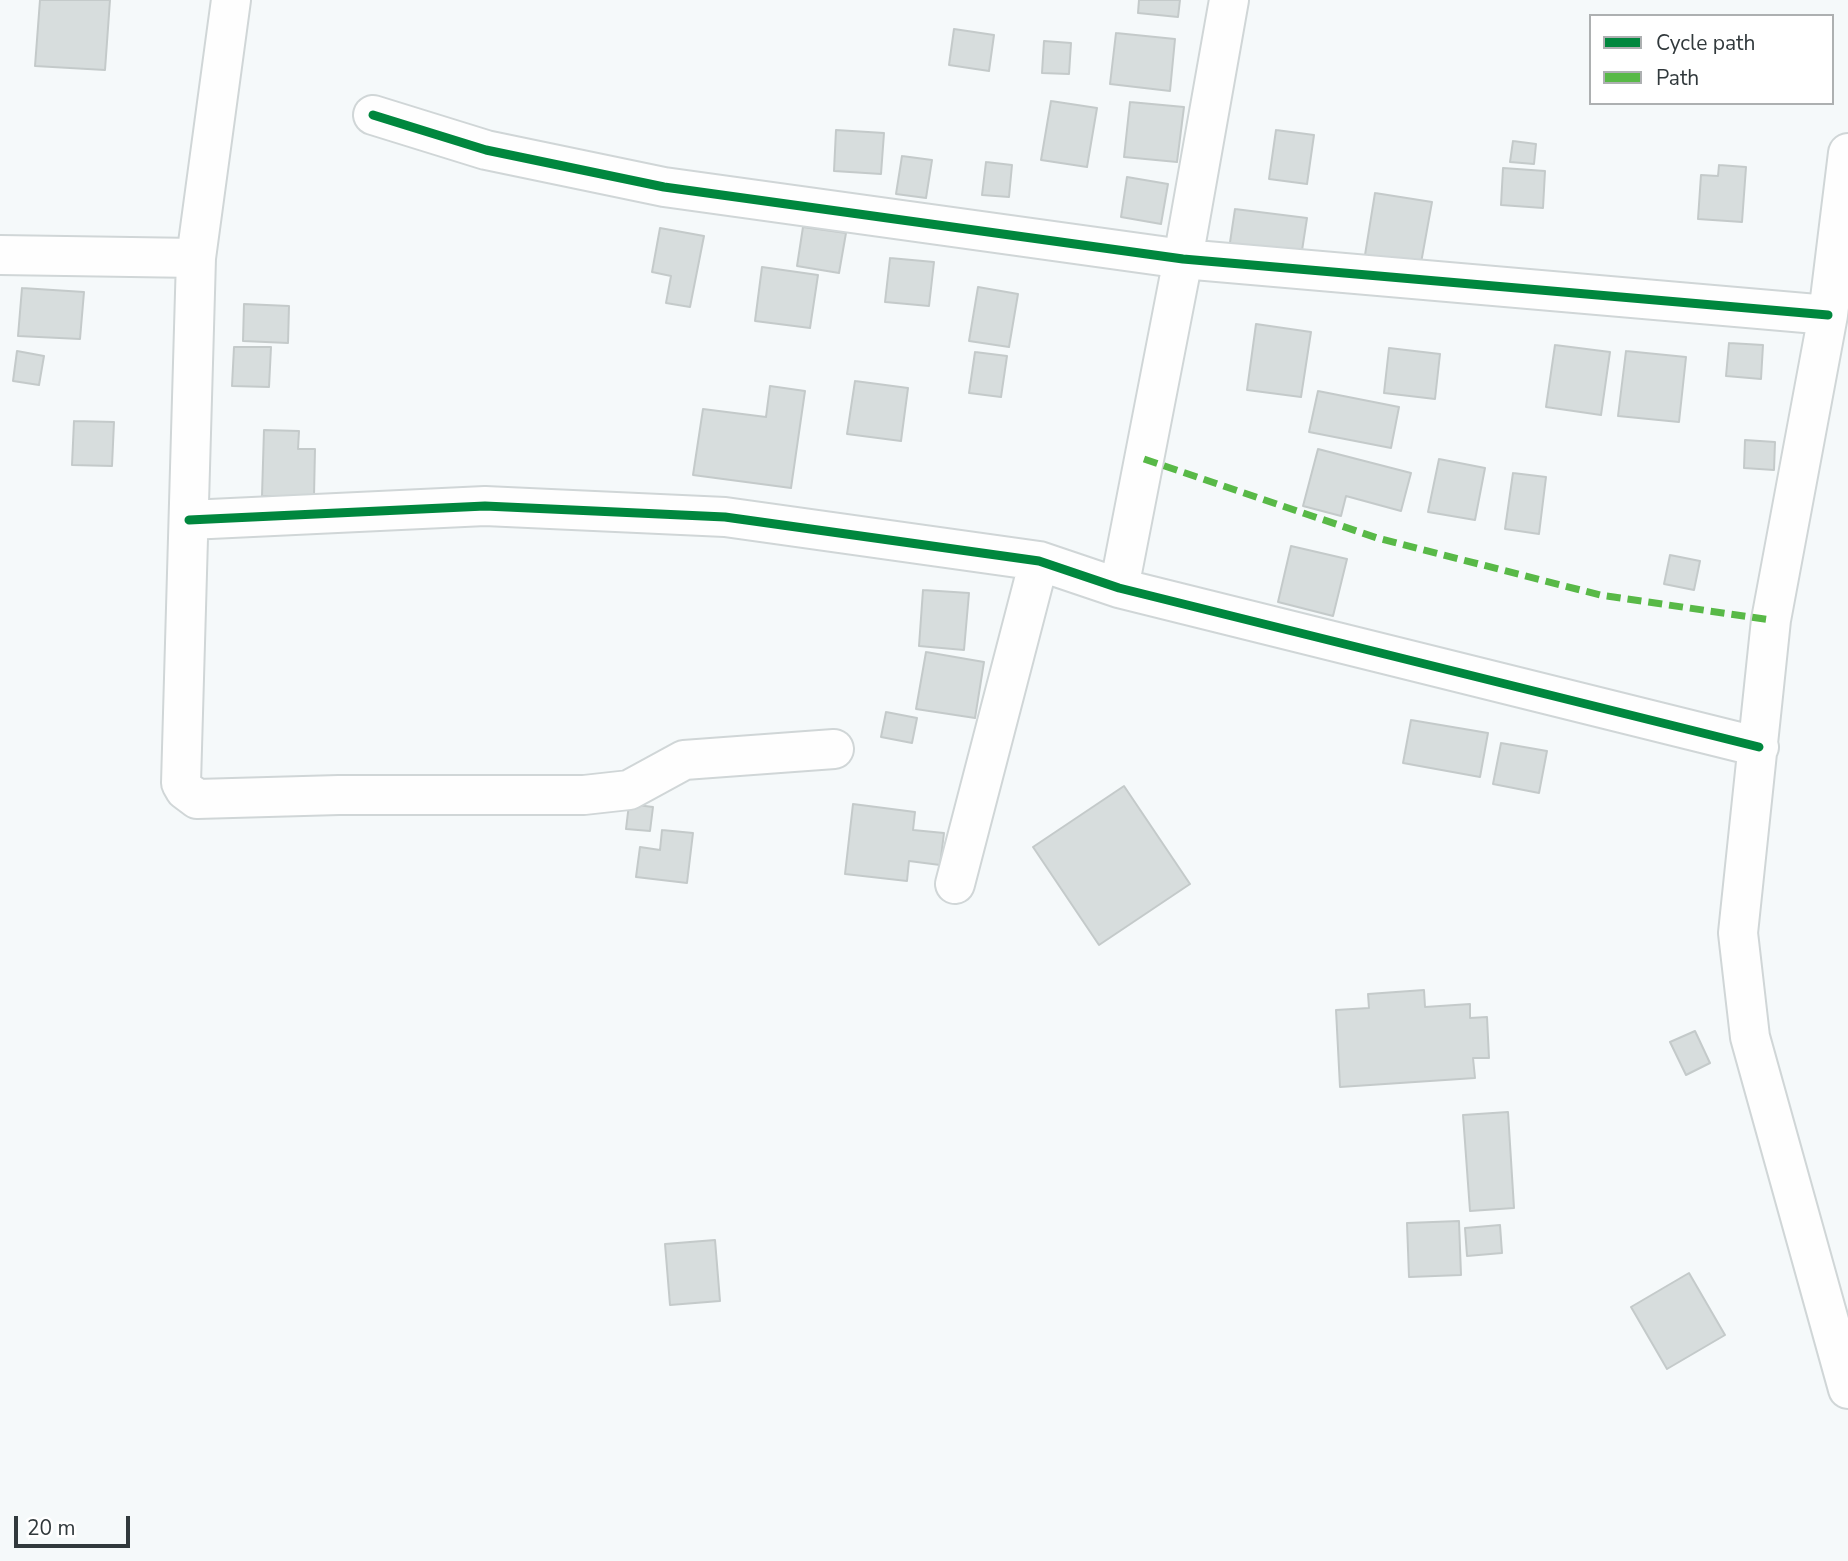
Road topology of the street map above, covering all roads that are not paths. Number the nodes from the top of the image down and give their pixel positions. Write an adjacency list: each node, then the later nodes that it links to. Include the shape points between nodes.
1 (231, 0): 6 (street)
2 (1229, 0): 7 (street)
3 (373, 115): 7 (street, via 486,150 664,187)
4 (1848, 153): 8 (street)
5 (0, 255): 6 (street)
6 (196, 258): 9 (street)
7 (1183, 259): 8 (street); 11 (street)
8 (1828, 315): 12 (street, via 1771,620)
9 (188, 520): 10 (street, via 485,506 711,516); 13 (street, via 181,783 197,799 584,795 629,790 684,760)
10 (1039, 561): 11 (street); 14 (street)
11 (1119, 588): 12 (street)
12 (1759, 747): 15 (street, via 1738,933 1750,1037)
13 (834, 749)
14 (955, 884)
15 (1848, 1389)

